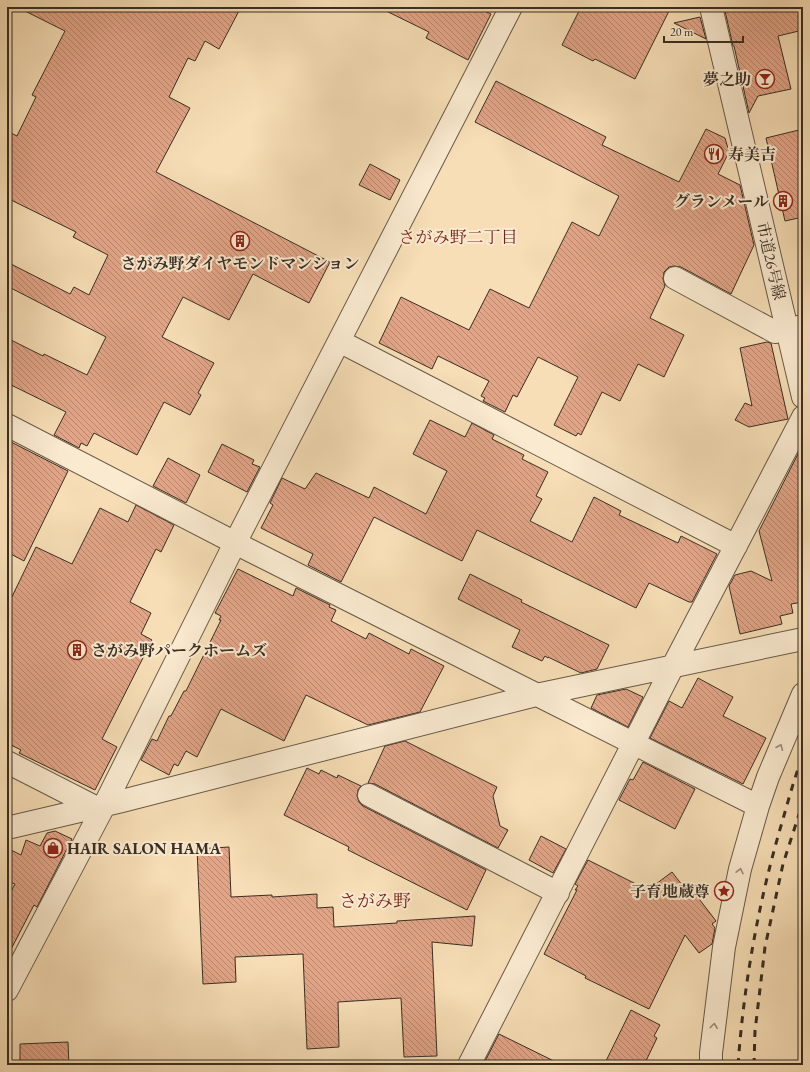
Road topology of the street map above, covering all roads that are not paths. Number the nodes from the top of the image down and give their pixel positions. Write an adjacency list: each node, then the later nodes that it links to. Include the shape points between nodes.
1 (511, 7): 5 (street)
2 (711, 7): 4 (street, 市道26号線)
3 (675, 278): 4 (street, via 775,332)
4 (795, 327): 6 (street, 市道26号線)
5 (339, 341): 9 (street); 10 (street)
6 (803, 397)
7 (803, 417): 10 (street)
8 (7, 426): 9 (street)
9 (235, 543): 14 (street); 18 (street)
10 (736, 546): 12 (street)
11 (802, 644): 12 (street)
12 (673, 666): 14 (street); 15 (street)
13 (803, 694): 19 (street, one-way to 13)
14 (536, 695): 15 (street); 18 (street)
15 (633, 744): 19 (street); 21 (street)
16 (7, 762): 18 (street)
17 (369, 795): 21 (street)
18 (100, 805): 20 (street); 22 (street)
19 (758, 806): 24 (street, one-way to 19, via 724,947 740,869)
20 (7, 828)
21 (558, 893): 23 (street)
22 (7, 990)
23 (469, 1065)
24 (711, 1065)

